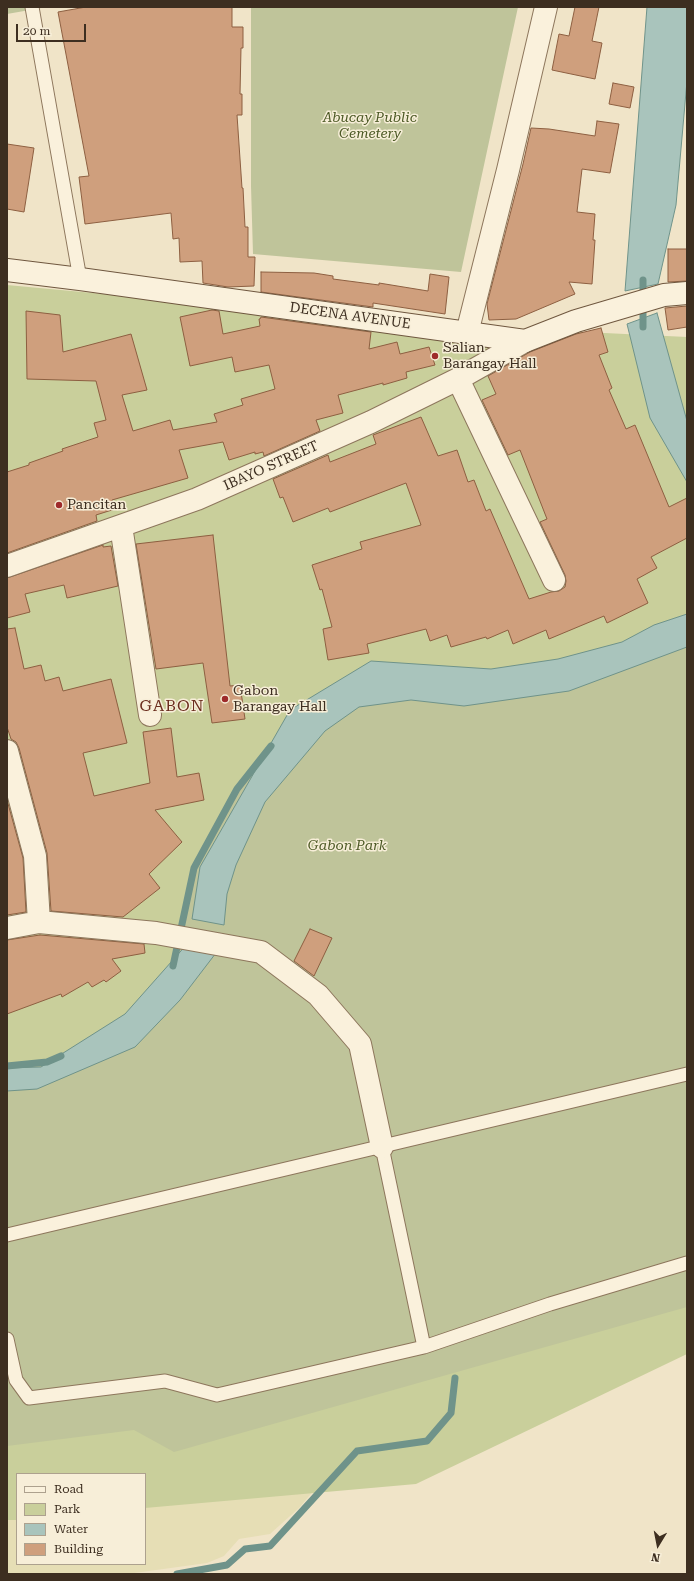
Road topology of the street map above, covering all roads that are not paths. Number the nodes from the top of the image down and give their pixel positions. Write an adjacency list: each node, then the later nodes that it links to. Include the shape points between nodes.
1 (32, 7): 4 (lane)
2 (546, 7): 6 (street)
3 (7, 270): 4 (street, DECENA AVENUE)
4 (80, 279): 6 (street, DECENA AVENUE)
5 (687, 293): 7 (street, DECENA AVENUE, via 664,295 576,321)
6 (468, 333): 7 (street, DECENA AVENUE)
7 (525, 341): 8 (street, IBAYO STREET)
8 (458, 379): 9 (street, IBAYO STREET, via 371,422 197,499); 11 (street)
9 (121, 526): 10 (street, IBAYO STREET); 12 (street)
10 (7, 566)
11 (554, 580)
12 (150, 715)
13 (7, 751): 14 (street, via 35,856)
14 (39, 922): 15 (street); 17 (street, via 156,933 261,952 318,995 360,1044)
15 (7, 928)
16 (687, 1074): 17 (lane)
17 (382, 1147): 18 (lane); 21 (lane)
18 (7, 1235)
19 (687, 1263): 21 (lane, via 550,1304)
20 (7, 1339): 21 (lane, via 16,1380 29,1398 165,1381 217,1394)
21 (424, 1347)

